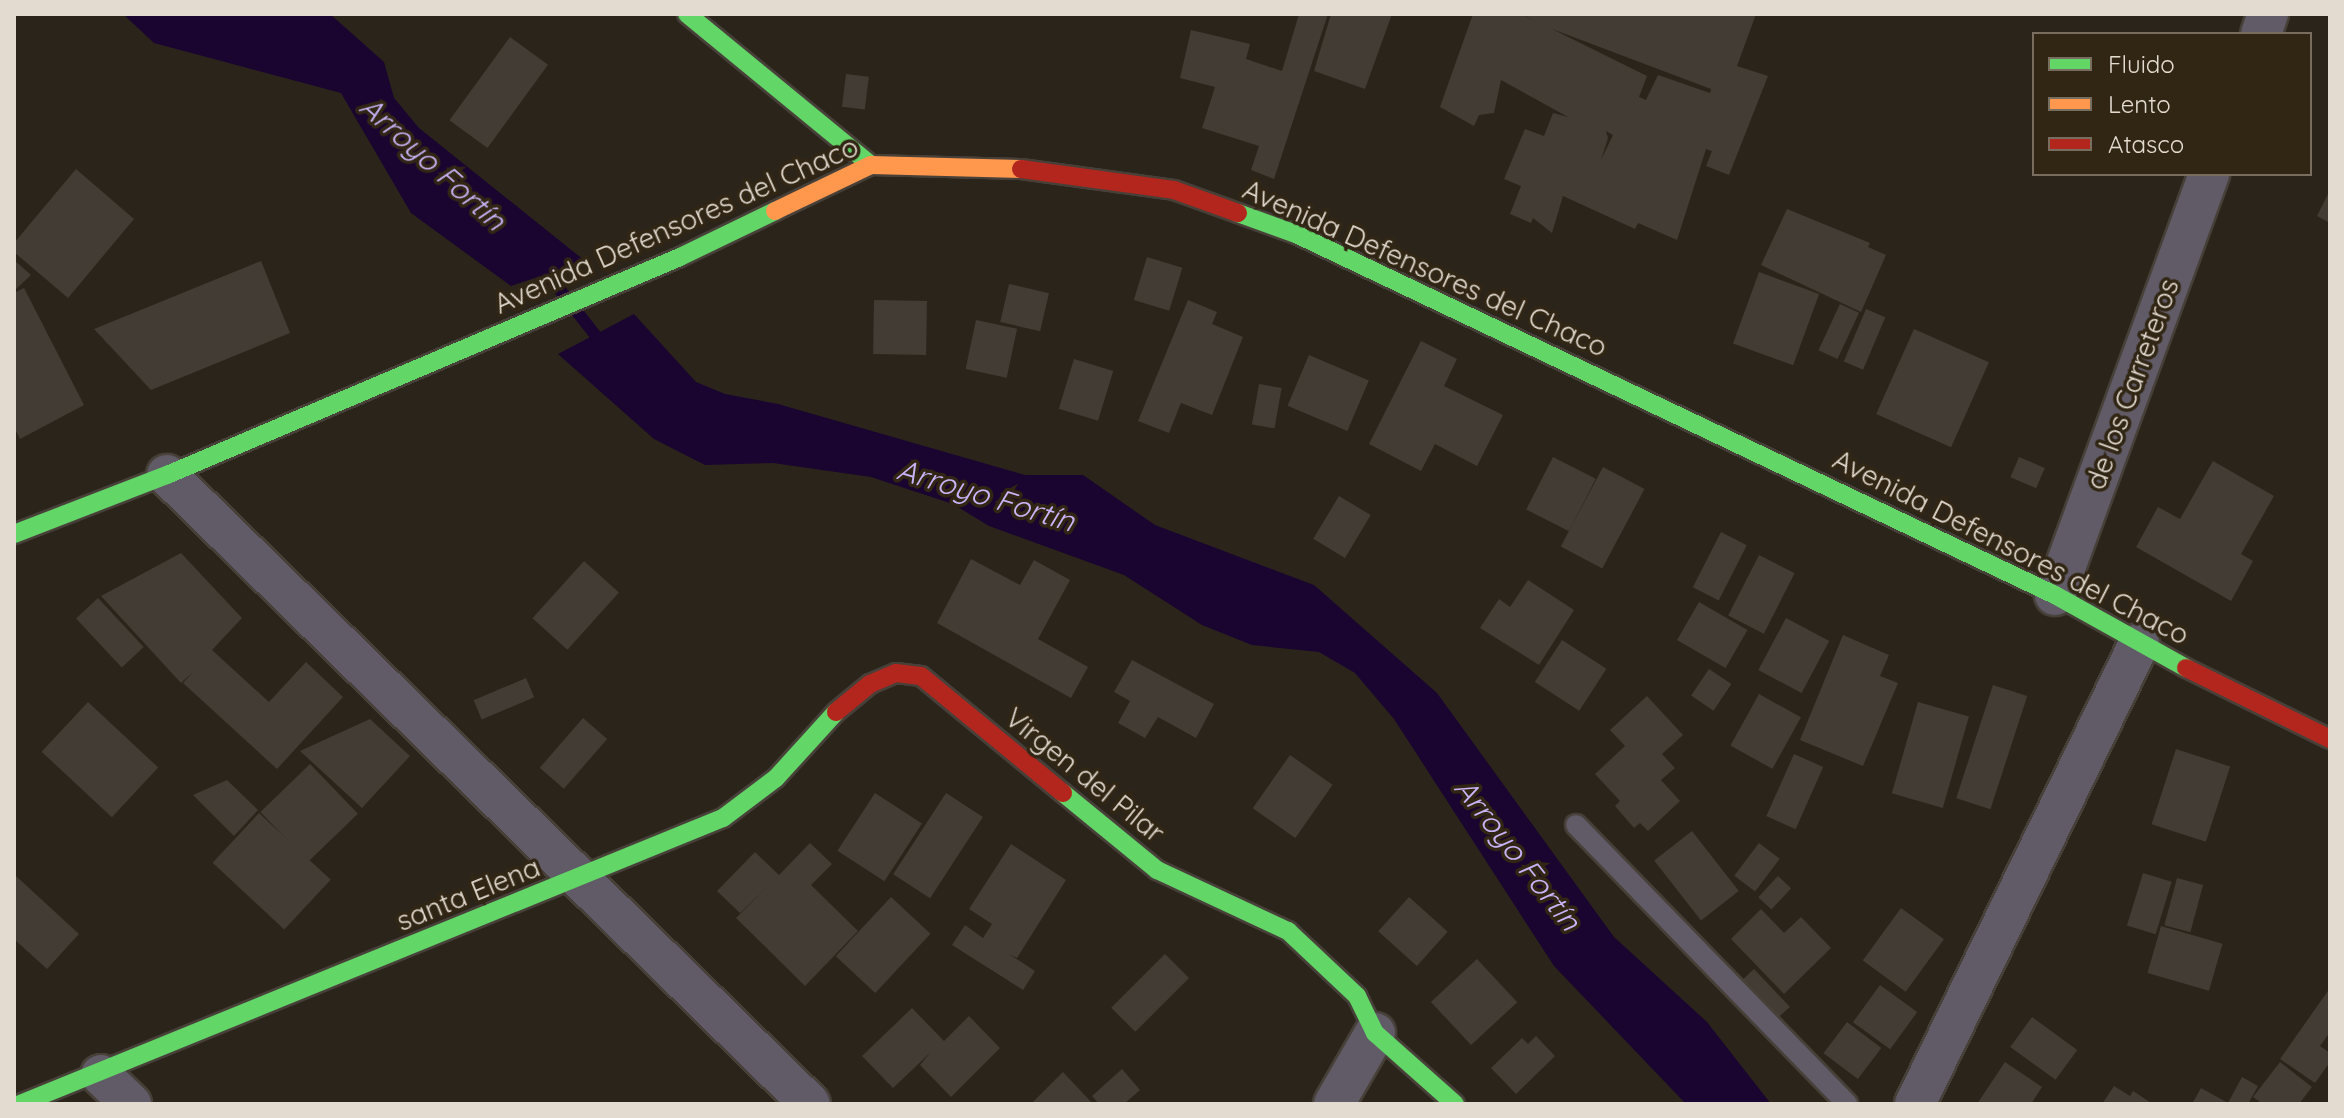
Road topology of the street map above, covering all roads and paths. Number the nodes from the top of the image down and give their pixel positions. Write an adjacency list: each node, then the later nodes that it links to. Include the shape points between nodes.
1 (687, 14): 2 (main road)
2 (871, 165): 4 (main road, Avenida Defensores del Chaco, via 680,257); 6 (main road, Avenida Defensores del Chaco, via 991,165 1174,190 1310,241)
3 (2208, 176): 6 (street, de los Carreteros)
4 (167, 475): 5 (main road, Avenida Defensores del Chaco); 11 (street)
5 (14, 534)
6 (2055, 595): 7 (main road, Avenida Defensores del Chaco)
7 (2139, 644): 9 (main road, Avenida Defensores del Chaco); 20 (street)
8 (896, 673): 11 (main road, santa Elena, via 870,684 837,711 776,778 743,805); 12 (main road, Virgen del Pilar, via 921,676 1157,870 1288,931 1357,996)
9 (2330, 739)
10 (1576, 825): 19 (lane)
11 (577, 879): 13 (main road, santa Elena); 16 (street)
12 (1375, 1033): 17 (street); 18 (main road, Virgen del Pilar)
13 (101, 1075): 14 (main road, santa Elena); 15 (street)
14 (20, 1104)
15 (131, 1104)
16 (810, 1104)
17 (1334, 1104)
18 (1455, 1104)
19 (1847, 1104)
20 (1915, 1104)

